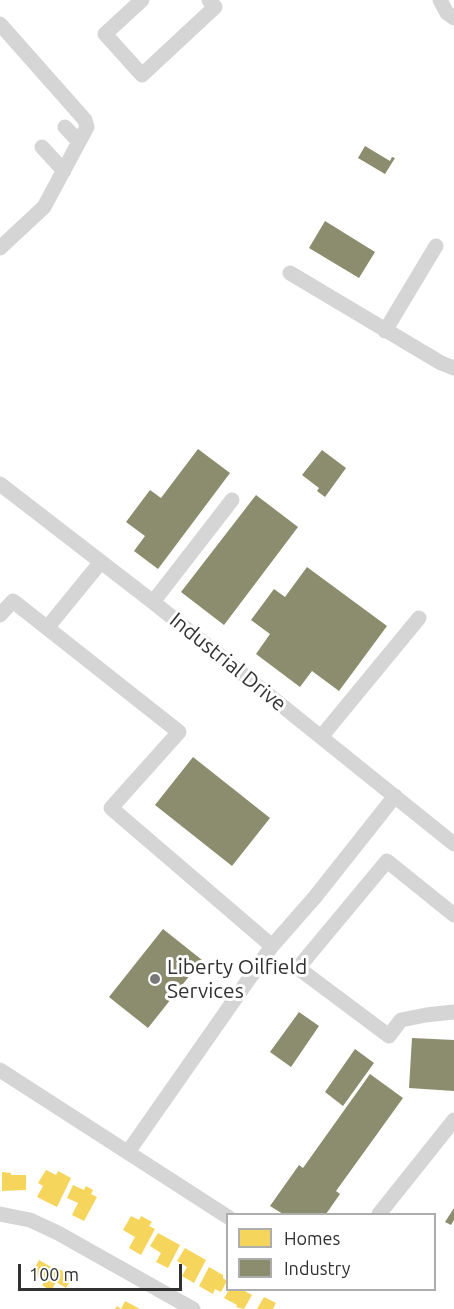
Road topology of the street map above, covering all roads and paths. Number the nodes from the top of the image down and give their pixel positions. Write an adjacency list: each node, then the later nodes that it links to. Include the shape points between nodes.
1 (142, 0): 2 (street, via 105,34 142,75 215,7)
2 (209, 0)
3 (440, 0): 4 (street)
4 (454, 18)
5 (0, 24): 7 (street, via 85,120 87,127)
6 (65, 127): 7 (street)
7 (79, 142): 9 (street)
8 (42, 147): 9 (street)
9 (64, 171): 11 (street, via 44,207)
10 (436, 246): 13 (street)
11 (0, 248)
12 (290, 273): 13 (street)
13 (385, 331): 14 (street)
14 (454, 368)
15 (0, 484): 17 (street, Industrial Drive)
16 (232, 500): 18 (street)
17 (100, 563): 18 (street, Industrial Drive); 21 (street)
18 (153, 602): 22 (street, Industrial Drive)
19 (0, 615): 21 (street, via 13,601)
20 (419, 618): 22 (street)
21 (47, 628): 26 (street, via 179,732 111,808)
22 (321, 737): 23 (street, Industrial Drive)
23 (394, 796): 24 (street, Industrial Drive); 26 (street)
24 (454, 843)
25 (454, 915): 27 (street, via 387,861 298,968 389,1036 401,1020)
26 (272, 946): 30 (street)
27 (454, 1012)
28 (0, 1070): 30 (street)
29 (454, 1120): 31 (street)
30 (128, 1152): 33 (street)
31 (381, 1213)
32 (0, 1214): 34 (street, via 30,1220 58,1233)
33 (226, 1216)
34 (184, 1307)

